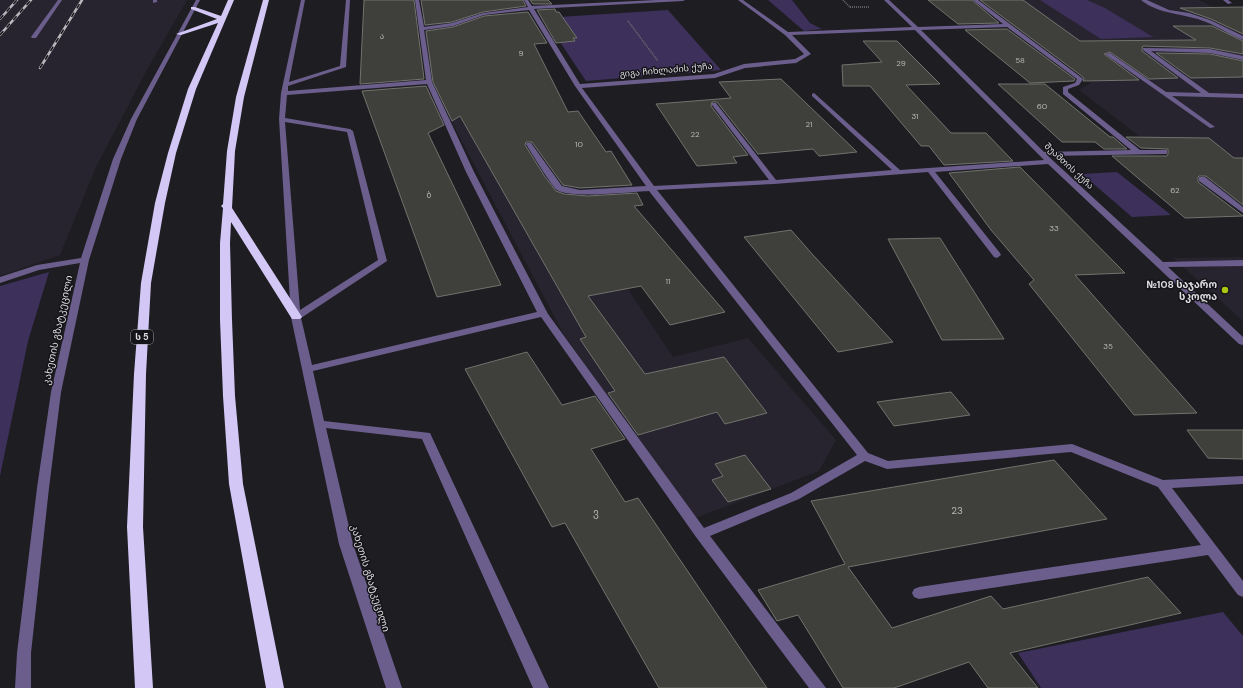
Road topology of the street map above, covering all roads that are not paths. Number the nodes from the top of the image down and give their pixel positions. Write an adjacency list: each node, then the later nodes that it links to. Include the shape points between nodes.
1 (60, 0): 24 (street)
2 (231, 0): 18 (highway, ს 5)
3 (266, 0): 49 (highway, via 240,97 231,151)
4 (303, 0): 30 (street, კახეთის გზატკეცილი)
5 (348, 0): 30 (street, via 343,67)
6 (417, 0): 20 (street)
7 (526, 0): 17 (street)
8 (683, 0): 14 (street)
9 (740, 0): 23 (street, გიგა ჩიხლაძის ქუჩა)
10 (886, 0): 21 (street, შუამთის ქუჩა)
11 (975, 0): 19 (street)
12 (1143, 0): 25 (street, via 1161,9 1208,21)
13 (1225, 0): 15 (street)
14 (634, 1): 17 (street)
15 (1230, 3)
16 (196, 4): 18 (highway); 22 (street, კახეთის გზატკეცილი)
17 (530, 8): 20 (street, via 483,14 454,24); 29 (street)
18 (223, 19): 22 (highway); 69 (highway, ს 5, via 192,89 172,153 146,283 135,527)
19 (1009, 26): 21 (street); 40 (street, via 1080,79 1077,84 1065,88 1065,94)
20 (421, 29): 28 (street)
21 (917, 29): 23 (street); 42 (street, შუამთის ქუჩა)
22 (179, 34): 52 (street, კახეთის გზატკეცილი, via 134,119 117,159)
23 (787, 34): 29 (street, გიგა ჩიხლაძის ქუჩა, via 808,54 796,61 744,66 715,76)
24 (34, 37)
25 (1243, 38)
26 (1108, 54): 31 (street)
27 (1243, 58): 32 (street, via 1210,51 1145,49)
28 (429, 82): 30 (street); 56 (street, via 470,172)
29 (578, 86): 48 (street)
30 (285, 89): 37 (street, კახეთის გზატკეცილი)
31 (1165, 94): 32 (street); 38 (street)
32 (1206, 94): 34 (street)
33 (814, 95): 45 (street)
34 (1240, 96): 35 (street)
35 (1243, 100)
36 (714, 104): 47 (street)
37 (282, 119): 57 (street, კახეთის გზატკეცილი); 57 (street, via 350,131 383,260)
38 (1212, 127)
39 (529, 144): 48 (street, via 559,188 580,192)
40 (1139, 152): 41 (street); 42 (street)
41 (1164, 152)
42 (1042, 154): 43 (street, შუამთის ქუჩა)
43 (1050, 162): 44 (street); 54 (street, შუამთის ქუჩა)
44 (930, 170): 45 (street); 51 (street)
45 (898, 172): 47 (street)
46 (1202, 179): 50 (street)
47 (774, 182): 48 (street)
48 (652, 189): 61 (street)
49 (226, 206): 57 (highway); 70 (highway, via 226,320 236,484)
50 (1243, 211)
51 (997, 255)
52 (85, 260): 55 (street, via 37,268); 68 (street, კახეთის გზატკეცილი, via 55,400 24,653)
53 (1243, 263): 54 (street)
54 (1162, 265): 58 (street, შუამთის ქუჩა)
55 (0, 280)
56 (543, 314): 59 (street); 64 (street)
57 (296, 317): 59 (street, კახეთის გზატკეცილი)
58 (1243, 342)
59 (308, 369): 60 (street, კახეთის გზატკეცილი)
60 (320, 424): 71 (street, კახეთის გზატკეცილი, via 346,544); 72 (street, via 426,436)
61 (864, 456): 63 (street, via 887,465 1072,448); 64 (street, via 795,496)
62 (1243, 480): 63 (street)
63 (1162, 484): 65 (street)
64 (701, 534): 73 (street)
65 (1211, 549): 66 (street); 67 (street)
66 (1243, 591)
67 (919, 593)
68 (23, 688)
69 (144, 688)
70 (275, 688)
71 (394, 688)
72 (540, 688)
73 (818, 688)

